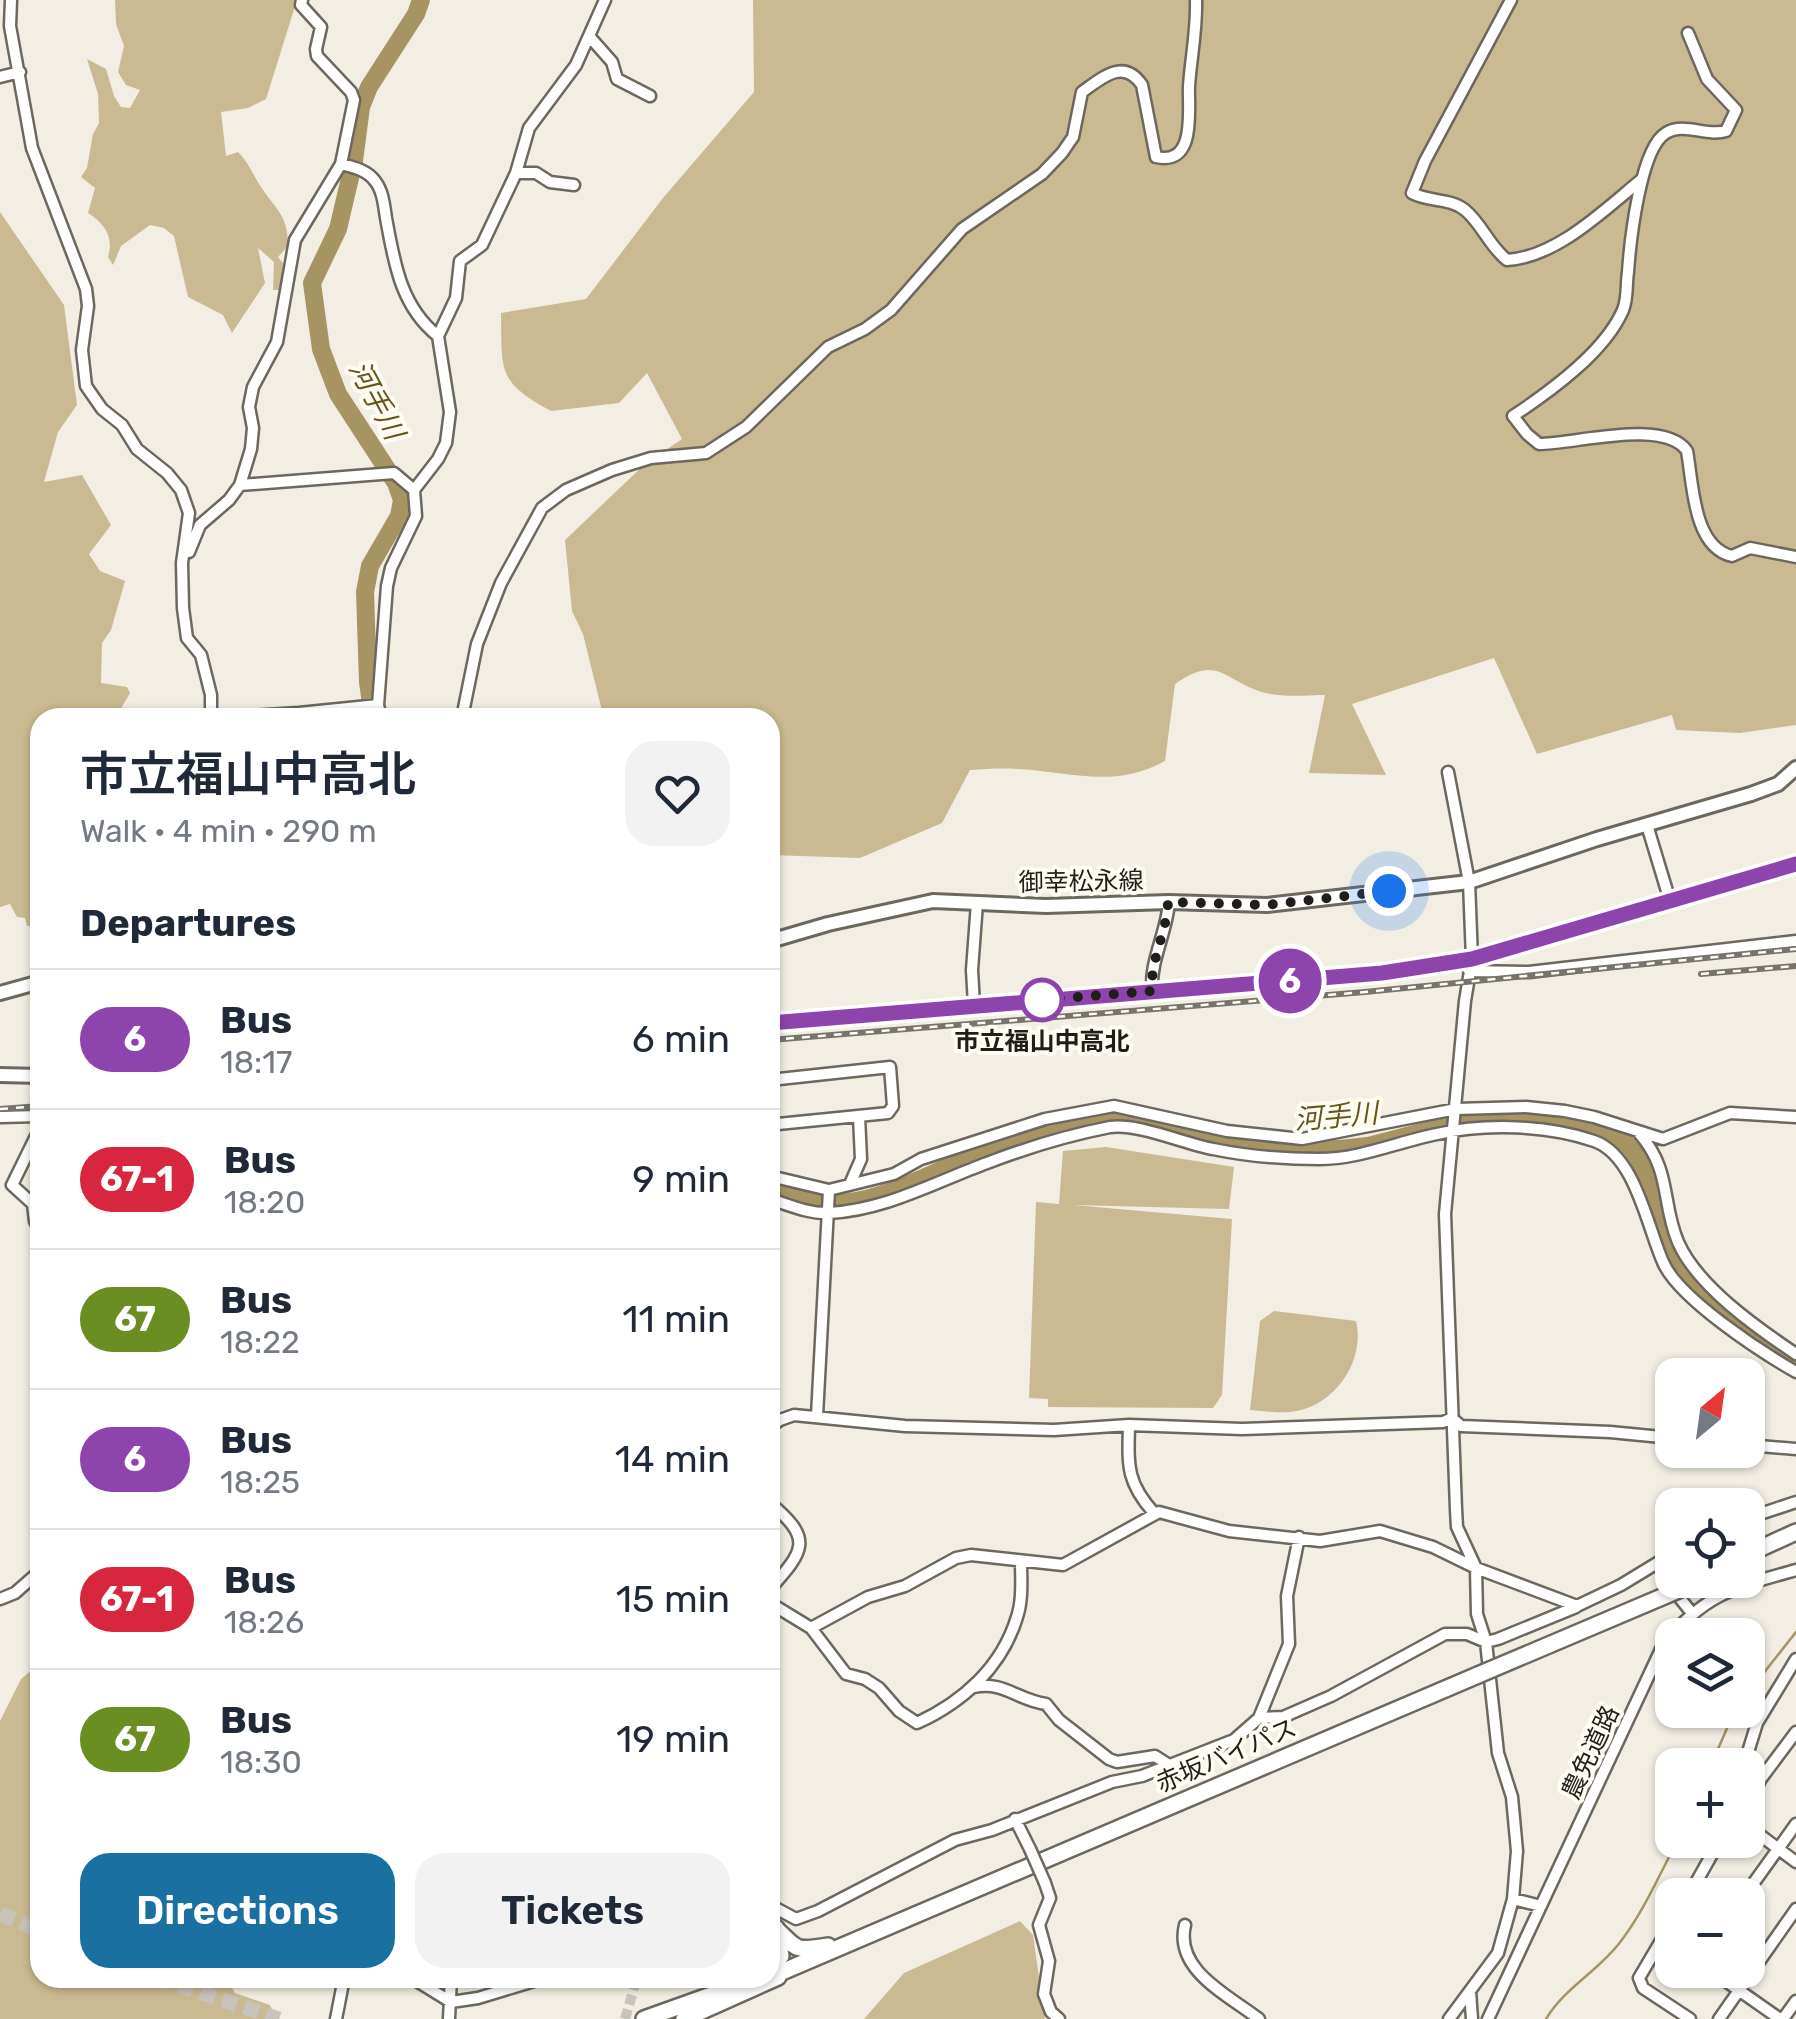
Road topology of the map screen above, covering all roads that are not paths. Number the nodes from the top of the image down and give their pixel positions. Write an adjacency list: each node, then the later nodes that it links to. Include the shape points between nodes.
1 (11, 0): 8 (street)
2 (302, 0): 11 (street, via 322,27 318,56 352,92)
3 (605, 0): 7 (street)
4 (1196, 0): 22 (street, via 1190,123 1178,154 1156,157 1142,85 1135,75 1115,70 1082,92 1073,137 1052,164 962,230 891,310 828,347 746,426 706,453 650,458 552,500 501,584 477,644)
5 (1511, 0): 13 (street, via 1412,192 1465,210 1507,260 1560,241)
6 (1688, 33): 13 (street, via 1707,80 1736,110 1719,134 1669,130)
7 (589, 36): 10 (street, via 612,62 616,80); 12 (street, via 529,128)
8 (20, 72): 9 (street); 19 (street, via 32,148 86,288 86,386 181,490 189,513)
9 (0, 77)
10 (650, 96)
11 (349, 166): 15 (street, via 374,179 382,193 403,292); 16 (street, via 294,240 277,342 253,388 252,438)
12 (516, 173): 14 (street); 15 (street, via 482,245 460,261 456,298)
13 (1642, 180): 18 (street, via 1624,308 1555,388 1514,416 1539,444 1644,434 1681,443 1713,547 1732,556 1750,548)
14 (574, 185)
15 (438, 336): 17 (street, via 450,412 446,443)
16 (240, 484): 17 (street, via 388,473); 19 (street, via 200,525)
17 (414, 490): 21 (street, via 416,516 386,586)
18 (1796, 557)
19 (182, 563): 20 (street, via 187,638 201,655)
20 (212, 708)
21 (374, 708)
22 (464, 708)
23 (1796, 768): 25 (main road, 御幸松永線, via 1778,784)
24 (1448, 772): 27 (street)
25 (1647, 825): 27 (main road, 御幸松永線); 28 (street)
26 (1796, 864): 28 (main road)
27 (1469, 882): 29 (main road, 御幸松永線, via 1267,905); 33 (street)
28 (1670, 901): 33 (main road)
29 (1168, 902): 30 (main road, 御幸松永線); 35 (street)
30 (977, 903): 31 (main road, 御幸松永線, via 907,905); 37 (street)
31 (780, 938)
32 (1796, 941): 33 (street, via 1529,972)
33 (1471, 965): 35 (main road); 42 (street)
34 (30, 985): 36 (main road)
35 (1152, 991): 37 (main road)
36 (0, 993)
37 (974, 1005): 38 (main road)
38 (780, 1022)
39 (0, 1076): 40 (main road)
40 (30, 1076)
41 (780, 1079): 44 (street, via 890,1067 888,1113)
42 (1456, 1111): 48 (street); 49 (street, via 1526,1107 1594,1117); 52 (street, via 1302,1139 1227,1132 1114,1106 1045,1119)
43 (30, 1116): 45 (street)
44 (859, 1116): 47 (street); 52 (street, via 861,1159)
45 (0, 1117)
46 (1796, 1117): 49 (street, via 1730,1113 1663,1139)
47 (780, 1124)
48 (1455, 1129): 56 (street, via 1320,1159 1213,1149 1113,1127 1038,1145 919,1193); 58 (street, via 1529,1130 1611,1150 1624,1163 1665,1268 1741,1336); 60 (street, via 1445,1214)
49 (1638, 1133): 57 (street, via 1655,1152 1677,1240 1691,1264)
50 (30, 1148): 54 (street, via 12,1184)
51 (780, 1179): 53 (street)
52 (850, 1184): 53 (street)
53 (829, 1192): 56 (street)
54 (30, 1201)
55 (780, 1202): 56 (street)
56 (829, 1211): 59 (street)
57 (1796, 1354)
58 (1796, 1372)
59 (817, 1416): 61 (street); 62 (street, via 905,1426)
60 (1452, 1418): 62 (street, via 1242,1429); 63 (street, via 1461,1426); 77 (street, via 1457,1526)
61 (780, 1420)
62 (1129, 1425): 69 (street, via 1130,1479)
63 (1655, 1436)
64 (1765, 1446): 65 (street)
65 (1796, 1449)
66 (1796, 1502): 68 (street)
67 (780, 1511): 79 (street, via 800,1534 798,1553)
68 (1765, 1512)
69 (1154, 1513): 71 (street); 75 (street, via 1070,1563)
70 (1796, 1532): 73 (highway)
71 (1298, 1537): 77 (street, via 1320,1541 1380,1531); 94 (street, via 1287,1596 1289,1644)
72 (1796, 1542): 74 (highway)
73 (1765, 1548)
74 (1765, 1552)
75 (1021, 1561): 89 (street, via 956,1558); 93 (street, via 1017,1618)
76 (1655, 1564): 86 (street)
77 (1476, 1568): 86 (street); 90 (street, via 1476,1614)
78 (1796, 1570): 88 (street, 農免道路, via 1716,1596)
79 (780, 1576)
80 (30, 1581): 85 (street)
81 (1655, 1596): 92 (highway, 赤坂バイパス, bridge)
82 (1660, 1598): 92 (highway, 赤坂バイパス, bridge)
83 (1676, 1598): 92 (street)
84 (1680, 1598): 88 (street)
85 (0, 1599)
86 (1577, 1606): 90 (street)
87 (780, 1609): 89 (street)
88 (1691, 1612): 106 (street, 農免道路, via 1664,1646)
89 (811, 1628): 93 (street, via 846,1674 879,1688 917,1723)
90 (1486, 1642): 92 (street); 94 (street, via 1445,1634 1332,1696 1283,1717)
91 (1796, 1659): 96 (street, via 1756,1723)
92 (1482, 1675): 105 (street, via 1512,1797); 111 (highway, 赤坂バイパス); 113 (highway, 赤坂バイパス)
93 (973, 1688): 97 (street, via 991,1684 1046,1704 1109,1759 1155,1756)
94 (1259, 1718): 97 (street, via 1234,1740)
95 (1796, 1732): 98 (street)
96 (1749, 1748)
97 (1169, 1765): 99 (street)
98 (1765, 1773)
99 (1015, 1818): 108 (street, via 955,1840 818,1912 796,1919); 136 (street, bridge, via 1050,1898 1039,1924 1049,1961 1044,1994)
100 (1796, 1824): 102 (street)
101 (1765, 1840): 102 (street)
102 (1778, 1850): 103 (street); 104 (street)
103 (1796, 1862)
104 (1757, 1878)
105 (1513, 1899): 106 (street); 127 (street, via 1498,1953)
106 (1541, 1906): 139 (street, 農免道路)
107 (1796, 1909): 126 (street)
108 (780, 1910)
109 (1184, 1925): 131 (street, via 1181,1940 1190,1965)
110 (780, 1933): 111 (highway, via 802,1950)
111 (832, 1946): 114 (highway, 赤坂バイパス)
112 (1655, 1958): 140 (street, via 1640,1978 1644,1988)
113 (794, 1967): 115 (highway, 赤坂バイパス); 116 (highway)
114 (780, 1969)
115 (780, 1970)
116 (780, 1976)
117 (342, 1988): 132 (street)
118 (428, 1988): 129 (street)
119 (451, 1988): 129 (street)
120 (511, 1988): 129 (street)
121 (726, 1988): 130 (highway)
122 (735, 1988): 135 (highway, 赤坂バイパス)
123 (736, 1988): 130 (highway)
124 (753, 1988): 130 (highway)
125 (1736, 1988): 126 (street)
126 (1739, 1990): 141 (street); 142 (street)
127 (1470, 1991): 137 (street); 138 (street)
128 (1796, 2001): 142 (street)
129 (451, 2002): 133 (street)
130 (687, 2011): 134 (highway)
131 (1254, 2018)
132 (336, 2019)
133 (450, 2019)
134 (644, 2019)
135 (664, 2019)
136 (1059, 2019)
137 (1449, 2019)
138 (1472, 2019)
139 (1488, 2019)
140 (1690, 2019)
141 (1719, 2019)
142 (1781, 2019)

